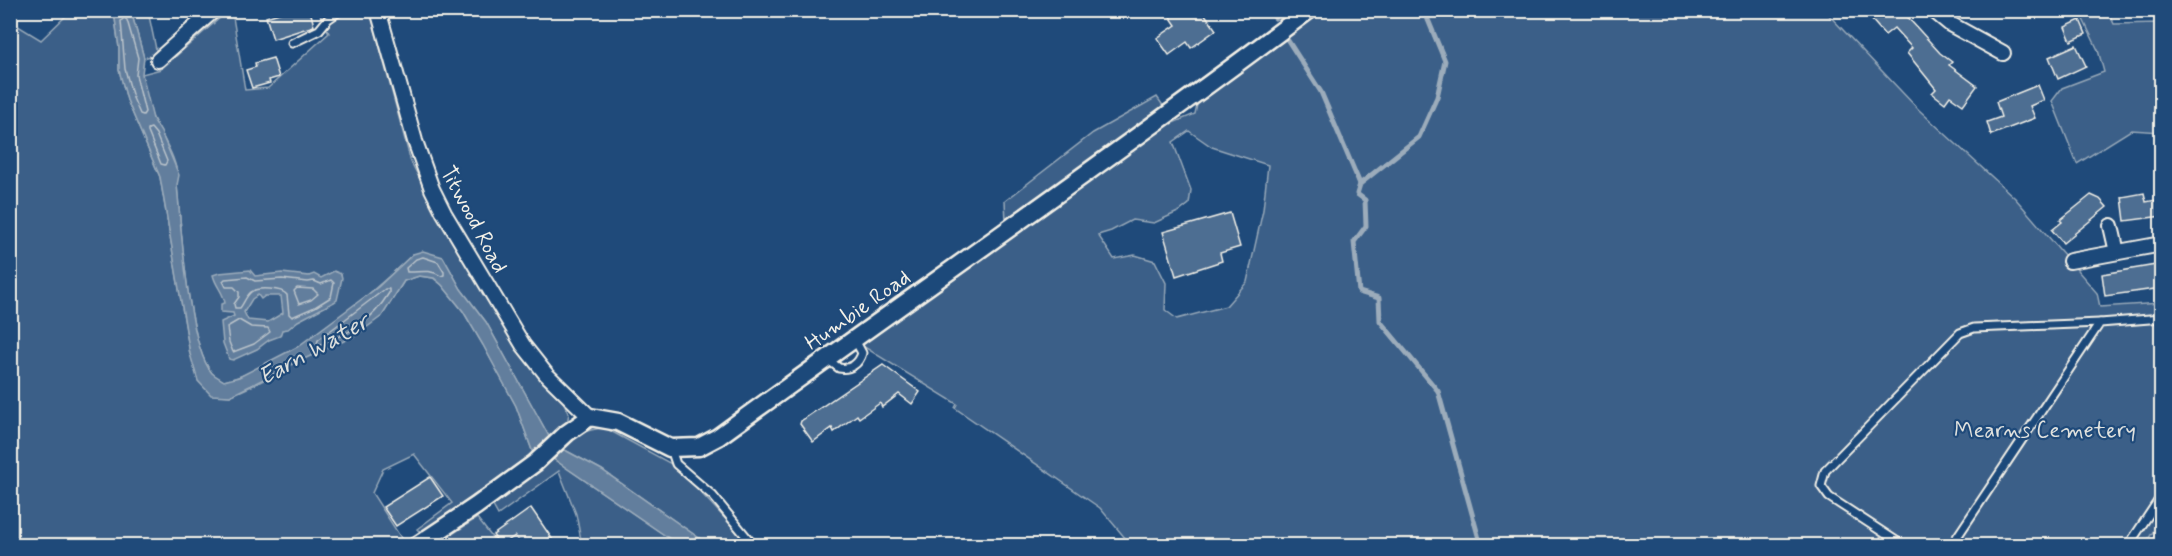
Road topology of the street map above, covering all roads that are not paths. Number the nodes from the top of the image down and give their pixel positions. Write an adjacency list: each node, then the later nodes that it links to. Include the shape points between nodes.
1 (214, 10): 8 (street)
2 (341, 10): 6 (lane, via 319,30)
3 (378, 10): 15 (street, Titwood Road, via 421,160 444,213 523,345)
4 (1309, 10): 16 (street, Humbie Road, via 1083,177 718,437 699,447)
5 (1933, 10): 7 (street, via 1950,24)
6 (292, 43)
7 (2003, 53)
8 (158, 60)
9 (2111, 226): 11 (street)
10 (2162, 244): 11 (street)
11 (2117, 252): 12 (street)
12 (2070, 261)
13 (2162, 318): 14 (lane)
14 (2100, 323): 20 (lane, via 1974,328 1960,333 1825,471 1821,486 1829,497); 21 (lane)
15 (590, 417): 16 (street, Humbie Road, via 618,422); 18 (street, via 535,463)
16 (670, 448): 19 (lane, via 676,464 713,496)
17 (2162, 495): 22 (lane)
18 (416, 546)
19 (754, 546)
20 (1904, 546)
21 (1951, 546)
22 (2128, 546)

